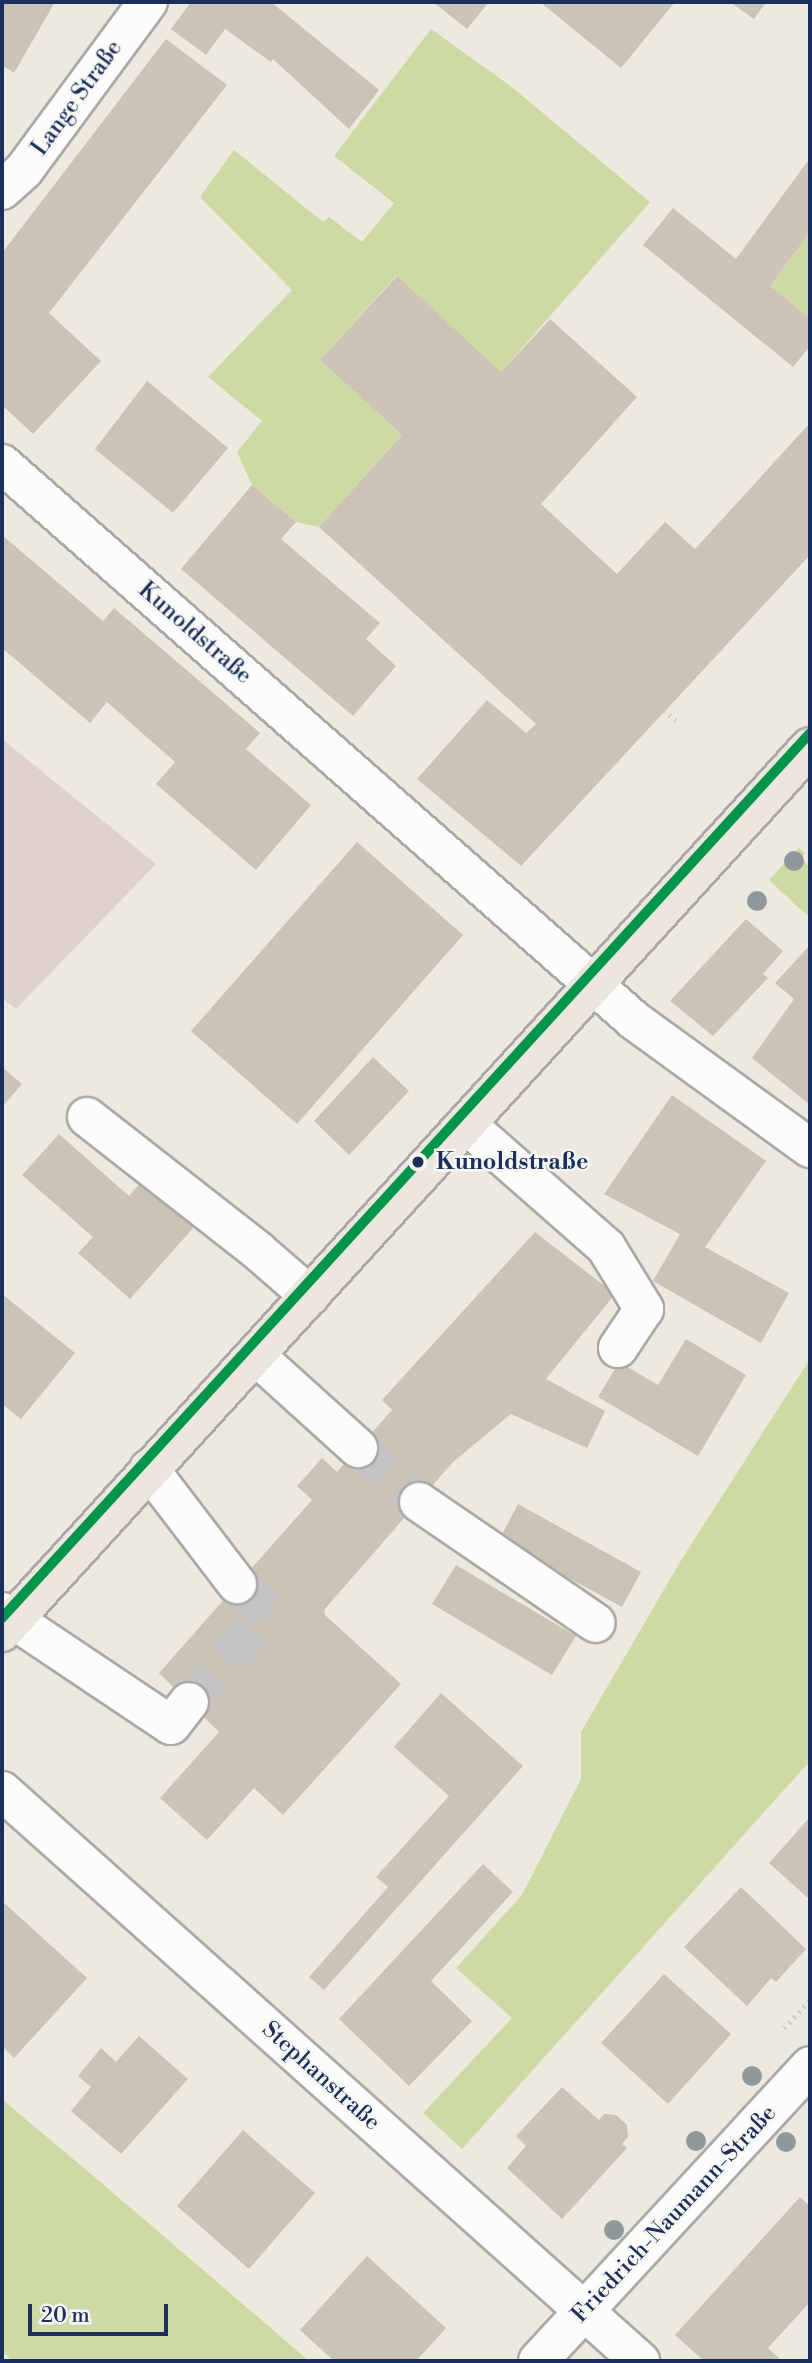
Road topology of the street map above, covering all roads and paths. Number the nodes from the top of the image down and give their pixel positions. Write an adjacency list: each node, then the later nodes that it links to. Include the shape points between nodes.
1 (148, 2): 2 (street, Lange Straße, via 24,170)
2 (2, 190)
3 (2, 464): 7 (street, Kunoldstraße)
4 (664, 710): 5 (path)
5 (679, 723)
6 (810, 747): 7 (main road)
7 (593, 983): 9 (main road); 10 (street, Kunoldstraße, via 635,1021)
8 (87, 1117): 11 (street)
9 (466, 1124): 11 (main road); 12 (street, via 606,1247 644,1309)
10 (810, 1148)
11 (310, 1296): 13 (main road)
12 (618, 1348)
13 (255, 1355): 14 (street); 15 (main road)
14 (358, 1448)
15 (149, 1469): 17 (street); 18 (main road)
16 (419, 1502): 19 (street)
17 (237, 1584)
18 (6, 1621): 20 (street, via 171,1725)
19 (596, 1622)
20 (189, 1702)
21 (2, 1791): 23 (street, Stephanstraße)
22 (810, 2066): 23 (street, Friedrich-Naumann-Straße)
23 (584, 2311): 24 (street, Friedrich-Naumann-Straße); 25 (street, Stephanstraße)
24 (538, 2361)
25 (640, 2361)

